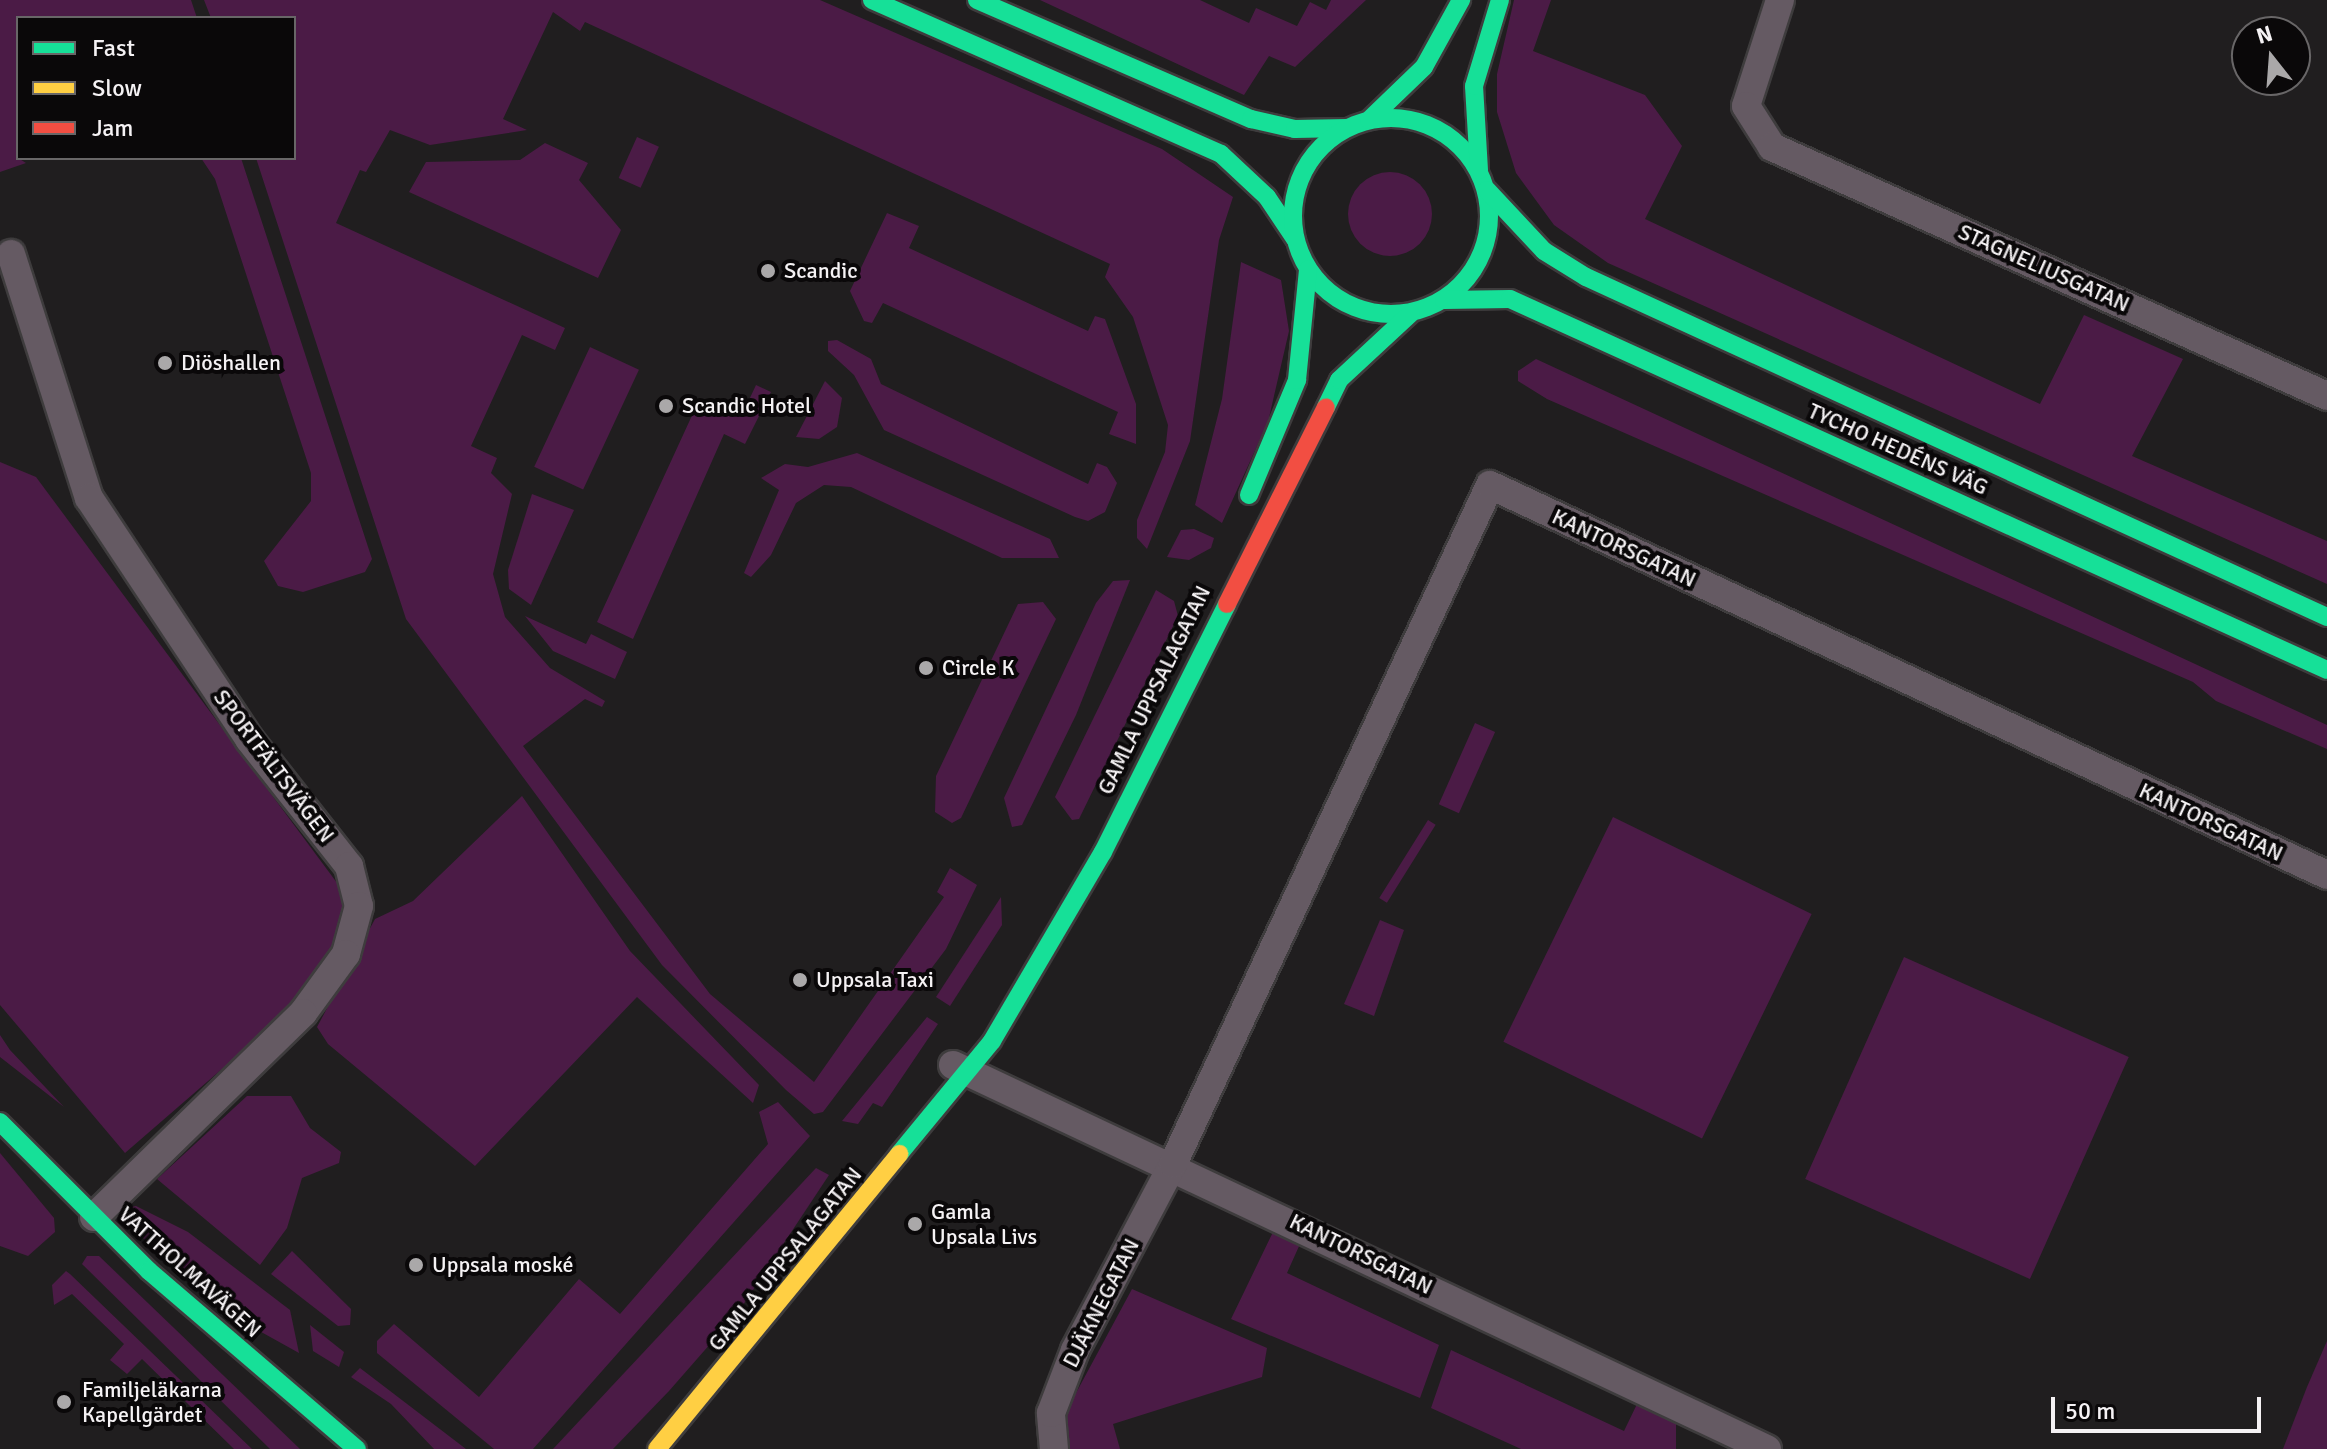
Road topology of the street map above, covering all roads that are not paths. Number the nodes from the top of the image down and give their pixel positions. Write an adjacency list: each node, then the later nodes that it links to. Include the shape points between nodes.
1 (872, 0): 10 (main road, via 1221,154 1267,197)
2 (977, 0): 7 (main road, via 1251,119 1295,129)
3 (1461, 0): 6 (main road, via 1424,67)
4 (1500, 0): 8 (main road, via 1474,86)
5 (1780, 0): 15 (street, STAGNELIUSGATAN, via 1746,106 1762,137)
6 (1369, 120): 7 (main road); 8 (main road, via 1433,127 1464,149)
7 (1347, 128): 10 (main road, via 1320,147 1302,174)
8 (1479, 170): 9 (main road)
9 (1487, 190): 13 (main road, via 1484,252); 17 (main road, TYCHO HEDÉNS VÄG, via 1544,251 1586,277)
10 (1295, 239): 12 (main road)
11 (11, 254): 24 (street, SPORTFÄLTSVÄGEN, via 89,498 249,739 349,866 359,906 346,954 303,1013)
12 (1308, 270): 14 (main road, via 1331,295 1361,310); 16 (main road, via 1297,380)
13 (1444, 300): 14 (main road); 18 (main road, TYCHO HEDÉNS VÄG, via 1510,299)
14 (1411, 313): 21 (main road, GAMLA UPPSALAGATAN, via 1339,380 1103,852)
15 (2327, 396)
16 (1241, 512)
17 (2327, 617)
18 (2327, 670)
19 (2327, 875): 20 (street, KANTORSGATAN, via 1490,485)
20 (1225, 1055): 23 (street, DJÄKNEGATAN)
21 (962, 1059): 23 (street, KANTORSGATAN); 26 (main road, GAMLA UPPSALAGATAN, via 945,1094)
22 (0, 1122): 24 (main road, VATTHOLMAVÄGEN)
23 (1173, 1164): 27 (street, DJÄKNEGATAN, via 1064,1374 1051,1413); 28 (street, KANTORSGATAN)
24 (94, 1217): 25 (main road, VATTHOLMAVÄGEN)
25 (357, 1449)
26 (657, 1449)
27 (1054, 1449)
28 (1767, 1449)

